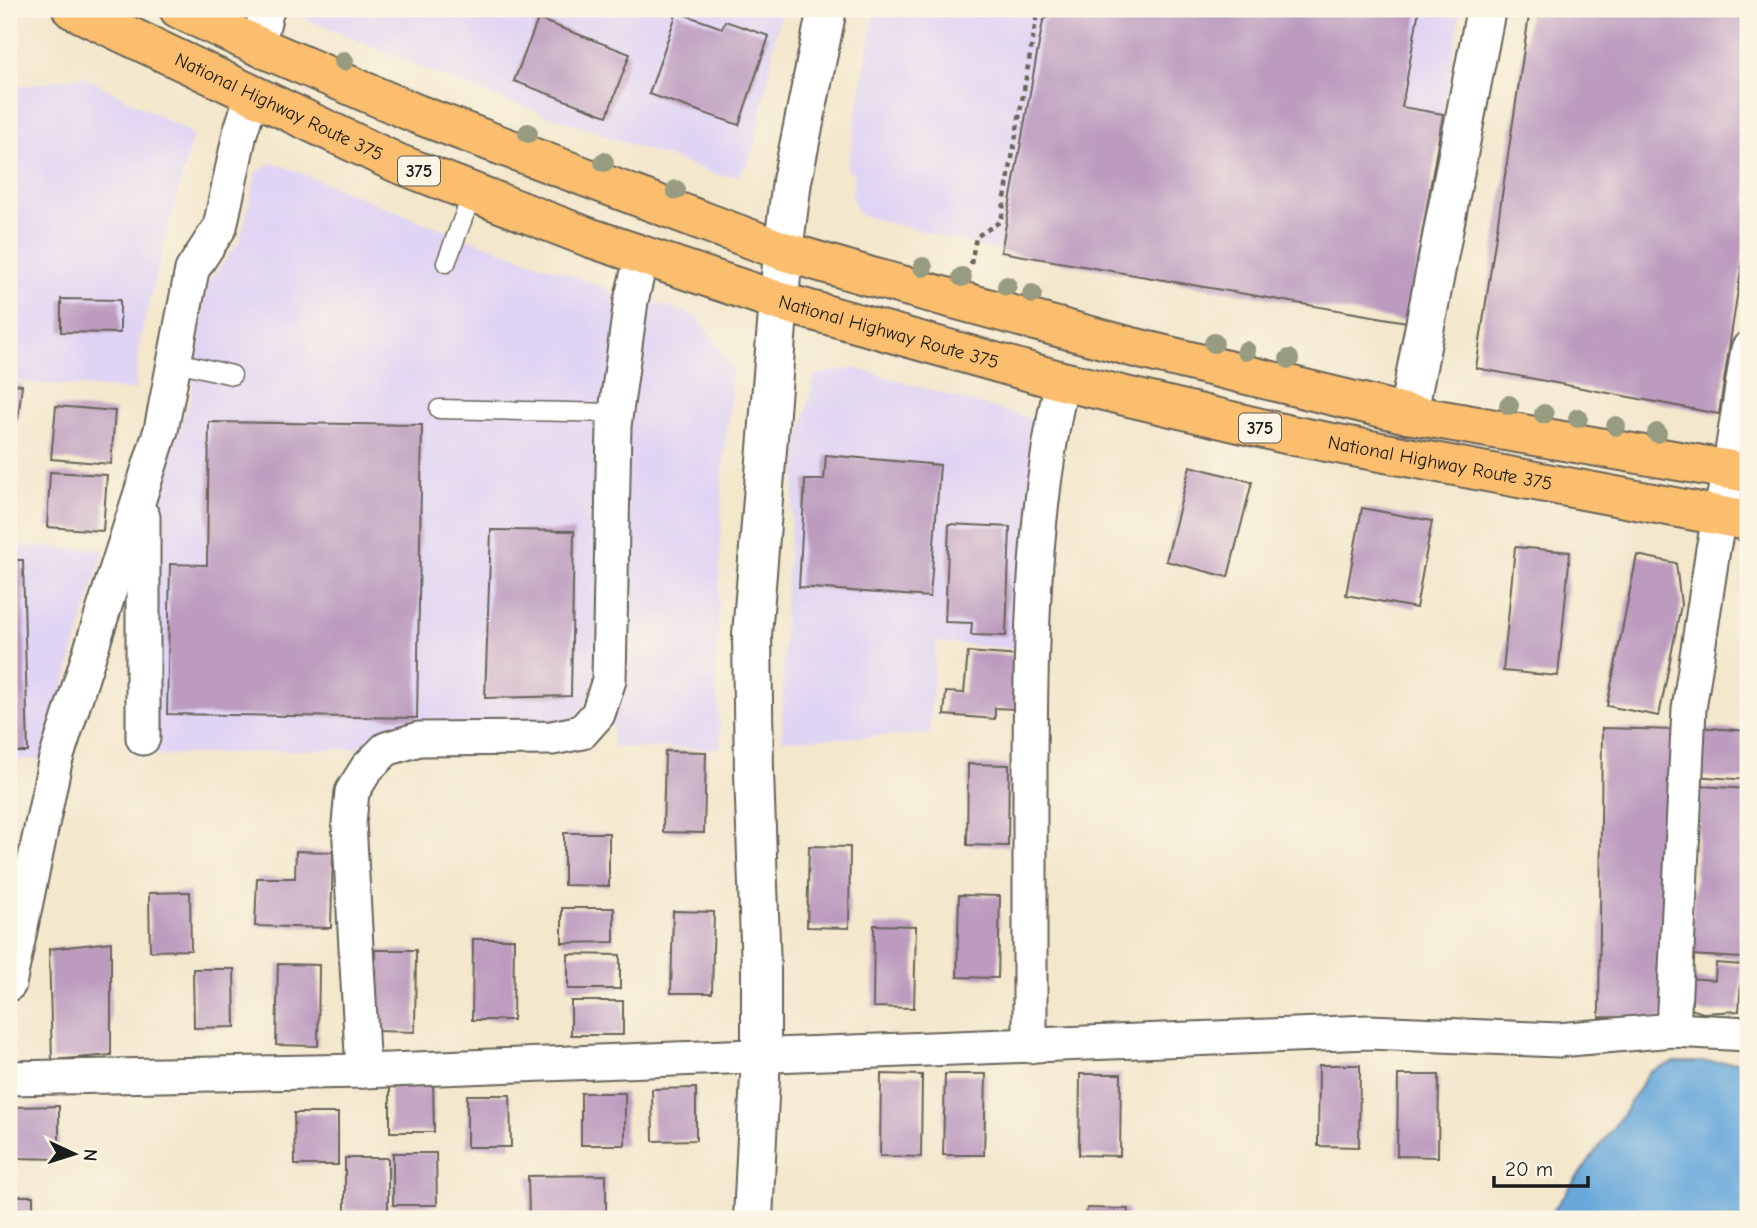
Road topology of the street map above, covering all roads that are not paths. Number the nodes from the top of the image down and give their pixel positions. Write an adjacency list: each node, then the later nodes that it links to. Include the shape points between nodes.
1 (72, 9): 7 (highway, National Highway Route 375 / 375)
2 (179, 9): 6 (highway)
3 (267, 9): 6 (street)
4 (827, 9): 9 (street, via 792,181)
5 (1486, 9): 19 (street)
6 (258, 46): 9 (highway, via 417,114)
7 (252, 95): 8 (highway, National Highway Route 375 / 375, via 397,163); 14 (street, via 220,227 192,270)
8 (473, 192): 10 (highway, National Highway Route 375 / 375); 11 (lane)
9 (783, 251): 12 (street); 19 (highway, via 1132,347)
10 (642, 255): 12 (highway, National Highway Route 375 / 375); 18 (street)
11 (446, 263)
12 (778, 301): 16 (highway, National Highway Route 375 / 375); 28 (street, via 752,635)
13 (1748, 349): 20 (street)
14 (173, 361): 15 (lane); 21 (street, via 161,430)
15 (232, 375)
16 (1062, 381): 22 (highway, National Highway Route 375 / 375, via 1349,447); 27 (street, via 1049,437 1033,606)
17 (439, 409): 18 (lane)
18 (616, 413): 29 (street, via 609,680 598,714 582,733 552,738 419,739 386,750 352,792 349,823)
19 (1408, 414): 20 (highway)
20 (1738, 472): 22 (street)
21 (143, 487): 23 (street); 24 (street, via 55,762)
22 (1734, 519): 25 (street, via 1713,548 1689,709)
23 (143, 738)
24 (9, 984)
25 (1673, 1030): 26 (street); 27 (street, via 1558,1040 1369,1032)
26 (1748, 1034)
27 (1030, 1046): 28 (street)
28 (761, 1056): 29 (street); 31 (street)
29 (363, 1070): 30 (street)
30 (9, 1078)
31 (753, 1219)

